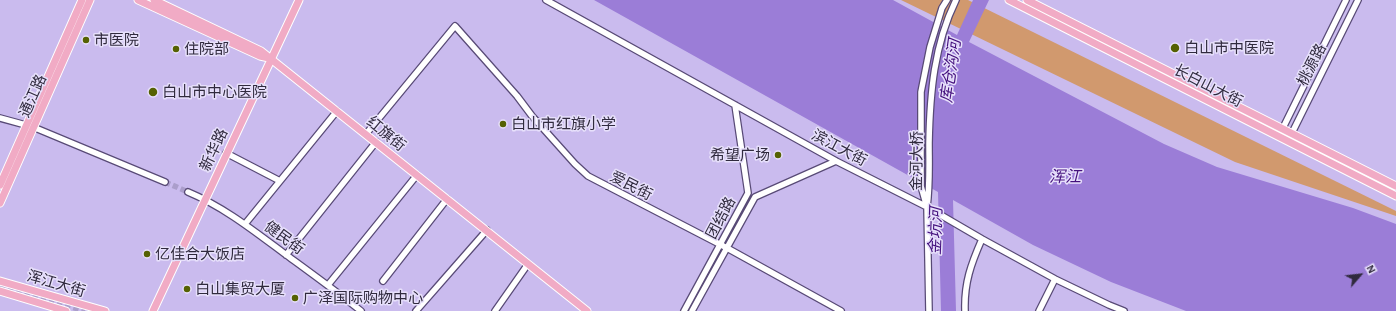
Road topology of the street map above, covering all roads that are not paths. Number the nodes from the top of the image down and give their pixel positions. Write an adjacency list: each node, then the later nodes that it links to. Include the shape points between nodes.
1 (82, 0): 17 (main road, 通江路)
2 (90, 0): 17 (main road, 通江路)
3 (138, 0): 13 (main road)
4 (154, 0): 13 (main road, 红旗街, via 261,51)
5 (299, 0): 13 (main road, 新华路)
6 (546, 0): 14 (street, 滨江大街)
7 (947, 0): 38 (street, 金河大桥, via 930,47 921,92 921,186)
8 (956, 0): 38 (street, 金河大桥, via 936,56 932,84)
9 (1009, 0): 21 (main road, 长白山大街)
10 (1027, 0): 18 (main road, 长白山大街)
11 (1346, 0): 18 (street, 桃源路)
12 (1358, 0): 19 (street, 桃源路)
13 (271, 59): 15 (main road, 红旗街); 24 (main road, 新华路)
14 (735, 104): 25 (street, 滨江大街); 32 (street, 团结路)
15 (337, 111): 20 (main road, 红旗街); 27 (street)
16 (0, 118): 17 (street)
17 (30, 126): 28 (street); 29 (main road, 通江路); 37 (main road, 通江路)
18 (1282, 128): 19 (main road, 长白山大街); 21 (street, 桃源路)
19 (1292, 132): 22 (street, 桃源路); 30 (main road, 长白山大街)
20 (366, 134): 23 (main road, 红旗街); 42 (street, 爱民街, via 455,26 532,116 588,176)
21 (1279, 136): 22 (main road, 长白山大街)
22 (1288, 141): 33 (main road, 长白山大街)
23 (376, 142): 26 (main road, 红旗街); 44 (street)
24 (226, 153): 27 (street); 35 (main road, 新华路)
25 (836, 161): 34 (street, 团结路); 38 (street, 滨江大街)
26 (417, 175): 36 (main road, 红旗街); 49 (street)
27 (280, 181): 39 (street)
28 (165, 182)
29 (0, 185)
30 (1396, 186)
31 (188, 192): 35 (street, 健民街)
32 (748, 193): 34 (street); 42 (street, 团结路)
33 (1396, 196)
34 (755, 197): 43 (street, 团结路)
35 (205, 199): 39 (street, 健民街); 53 (main road, 新华路)
36 (447, 199): 40 (main road, 红旗街); 48 (street)
37 (0, 203)
38 (927, 206): 41 (street, 滨江大街); 61 (street)
39 (245, 224): 44 (street, 健民街)
40 (486, 230): 45 (main road, 红旗街); 55 (street)
41 (982, 239): 46 (street, 滨江大街); 62 (street, via 967,277)
42 (720, 245): 43 (street, 爱民街); 58 (street, 团结路)
43 (727, 248): 59 (street, 团结路); 60 (street, 爱民街)
44 (286, 255): 49 (street, 健民街)
45 (528, 264): 56 (street); 57 (main road, 红旗街)
46 (1055, 278): 63 (street); 64 (street, 滨江大街)
47 (0, 281): 52 (main road, 浑江大街)
48 (383, 281)
49 (328, 285): 54 (street, 健民街)
50 (0, 291): 51 (main road, 浑江大街)
51 (66, 311)
52 (105, 311)
53 (153, 311)
54 (361, 311)
55 (416, 311)
56 (495, 311)
57 (588, 311)
58 (684, 311)
59 (692, 311)
60 (841, 311)
61 (929, 311)
62 (964, 311)
63 (1039, 311)
64 (1124, 311)

